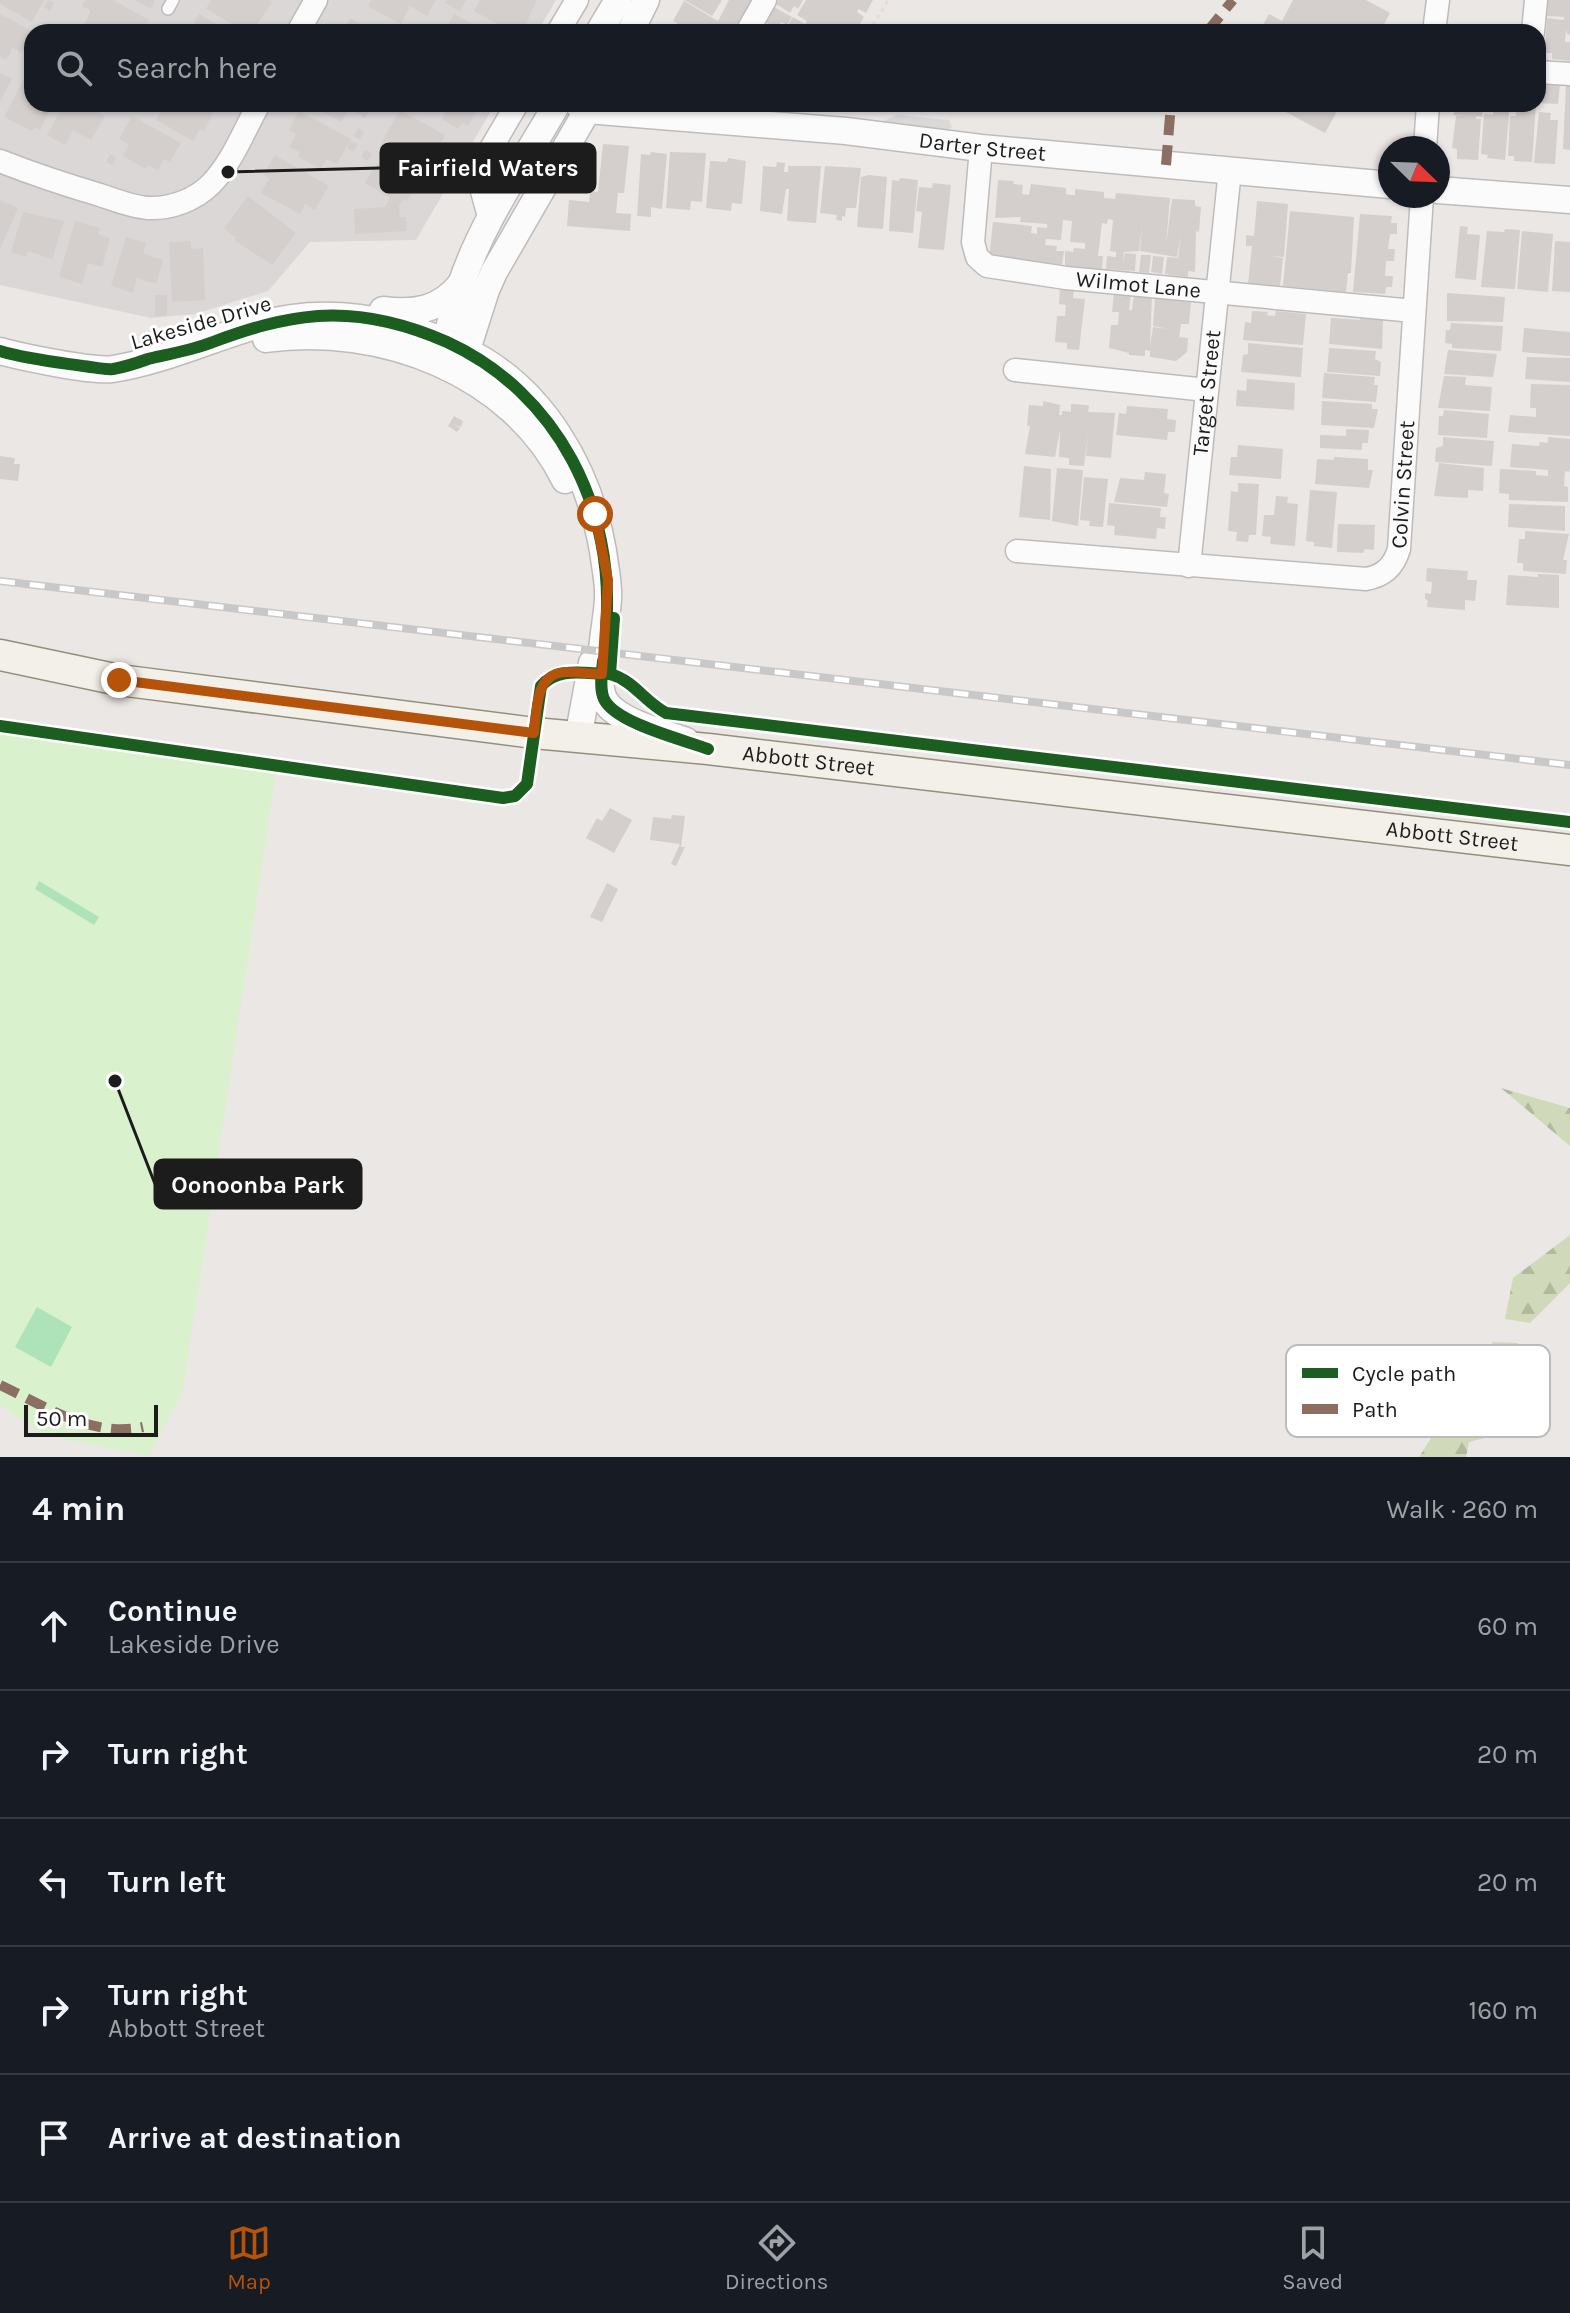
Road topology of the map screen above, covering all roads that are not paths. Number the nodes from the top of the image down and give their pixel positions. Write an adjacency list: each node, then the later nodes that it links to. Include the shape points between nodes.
1 (316, 0): 8 (street)
2 (577, 0): 9 (street)
3 (618, 0): 10 (street)
4 (646, 0): 11 (street)
5 (765, 0): 12 (street)
6 (1438, 0): 13 (street)
7 (1536, 0): 14 (street)
8 (302, 24)
9 (563, 24)
10 (604, 24)
11 (634, 24)
12 (752, 24)
13 (1435, 24)
14 (1534, 24)
15 (1546, 72): 16 (street)
16 (1570, 74)
17 (255, 112): 26 (street, via 211,184 185,202 168,206 130,204)
18 (512, 112): 32 (street, via 478,177)
19 (552, 112): 32 (street)
20 (582, 112): 39 (street)
21 (706, 112): 23 (street, Darter Street)
22 (1427, 112): 24 (street)
23 (726, 113): 25 (street, Darter Street)
24 (1426, 136)
25 (981, 148): 27 (street, Darter Street); 34 (street, Wilmot Lane, via 973,242 977,257 987,266)
26 (0, 161)
27 (1230, 170): 28 (street, Darter Street); 34 (street, Target Street)
28 (1378, 184)
29 (1450, 191): 30 (street)
30 (1570, 200)
31 (1421, 208): 35 (street, Colvin Street)
32 (490, 220): 33 (street)
33 (461, 284): 36 (street, via 440,305 423,310 333,305); 39 (street)
34 (1218, 293): 35 (street, Wilmot Lane); 41 (street, Target Street)
35 (1414, 311): 43 (street, Colvin Street, via 1399,549 1387,571 1366,579)
36 (294, 318): 37 (street, Lakeside Drive); 39 (street, Lakeside Drive, via 371,318 417,330)
37 (213, 342): 38 (street, Lakeside Drive, via 111,370); 39 (street, Lakeside Drive, via 339,337)
38 (0, 351)
39 (453, 357): 45 (street, Lakeside Drive, via 537,437 561,474 582,524 595,640); 46 (street, Lakeside Drive, via 512,383 566,446 588,491 608,580 604,699 626,718)
40 (1015, 370): 41 (street)
41 (1207, 390): 43 (street, Target Street)
42 (1017, 551): 43 (street, Colvin Street)
43 (1189, 566)
44 (0, 655): 45 (main road, Abbott Street, via 119,680)
45 (578, 738): 46 (main road, Abbott Street)
46 (708, 749): 47 (main road, Abbott Street)
47 (1570, 850)

